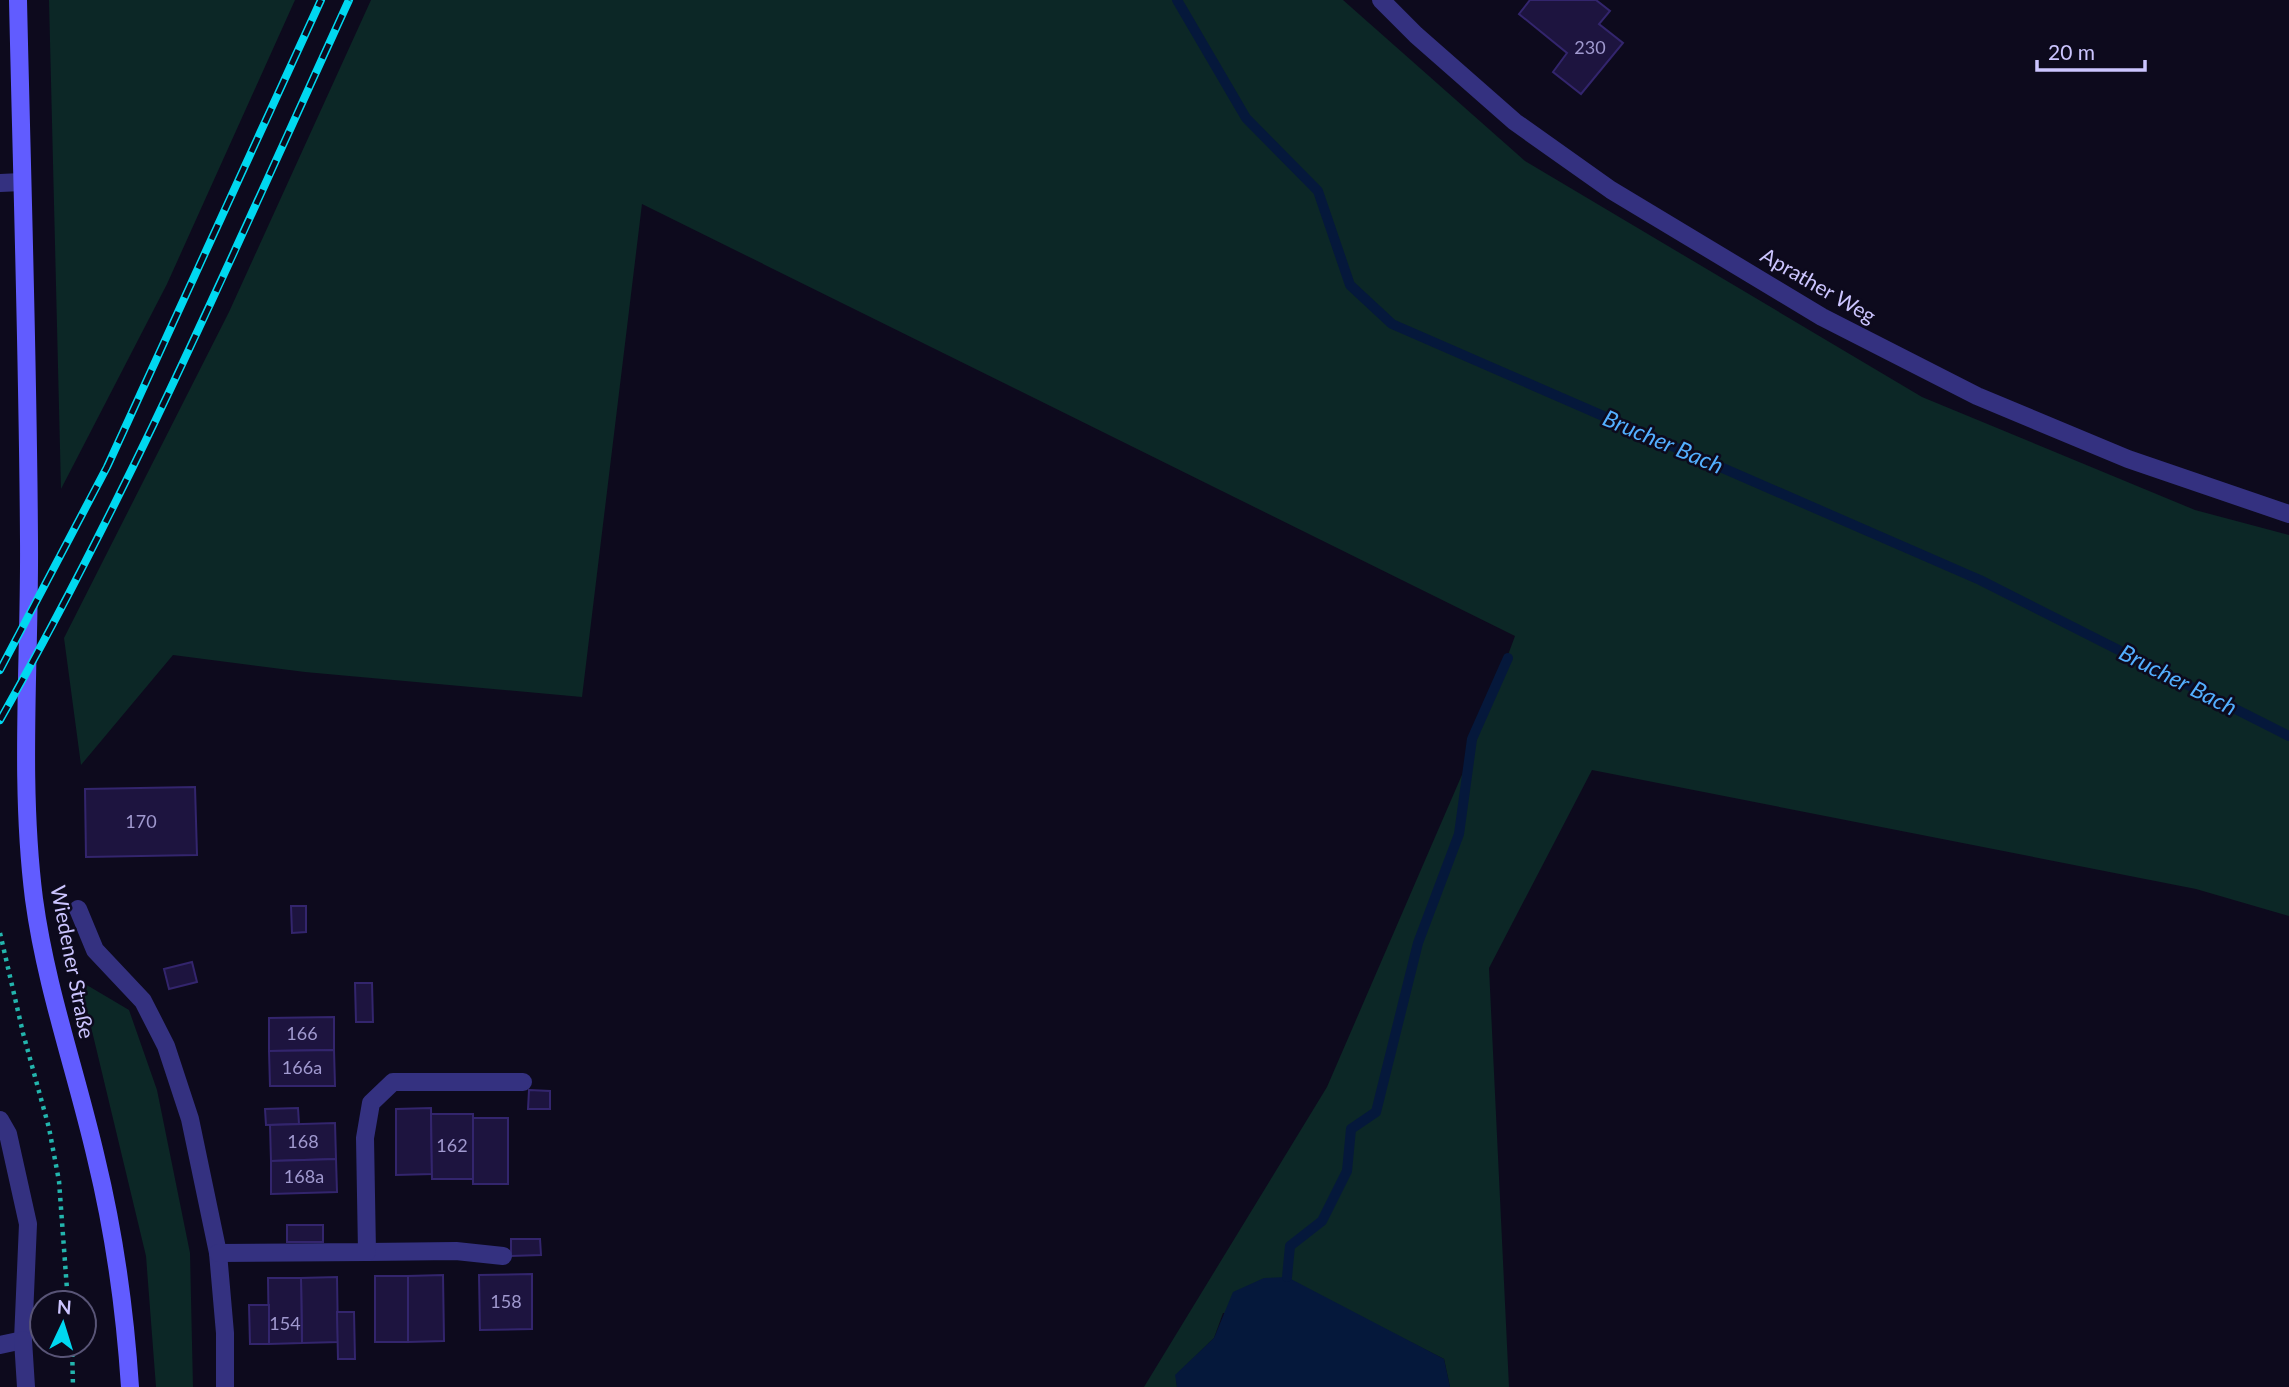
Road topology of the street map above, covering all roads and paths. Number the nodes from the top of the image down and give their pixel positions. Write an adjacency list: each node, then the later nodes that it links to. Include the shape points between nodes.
1 (18, 0): 3 (main road, Wiedener Straße)
2 (1381, 0): 5 (street, Aprather Weg, via 1526,129 1611,190 1822,317 2002,406 2128,459)
3 (22, 182): 4 (street); 19 (main road, Wiedener Straße, via 29,540 27,774 34,898 54,1004 99,1171 116,1261)
4 (0, 183)
5 (2289, 514)
6 (78, 909): 11 (street, Wiedener Straße, via 95,950 143,1002 166,1046 190,1119)
7 (0, 933): 13 (path, via 59,1181)
8 (523, 1082): 10 (street, via 393,1082 370,1103 365,1138)
9 (0, 1120): 14 (street, via 8,1134 28,1224)
10 (367, 1252): 11 (street); 12 (street, via 456,1251)
11 (218, 1253): 20 (street, Wiedener Straße)
12 (503, 1256)
13 (67, 1289)
14 (23, 1340): 15 (street); 17 (street)
15 (0, 1345)
16 (72, 1359): 18 (path)
17 (26, 1387)
18 (73, 1387)
19 (130, 1387)
20 (225, 1387)

